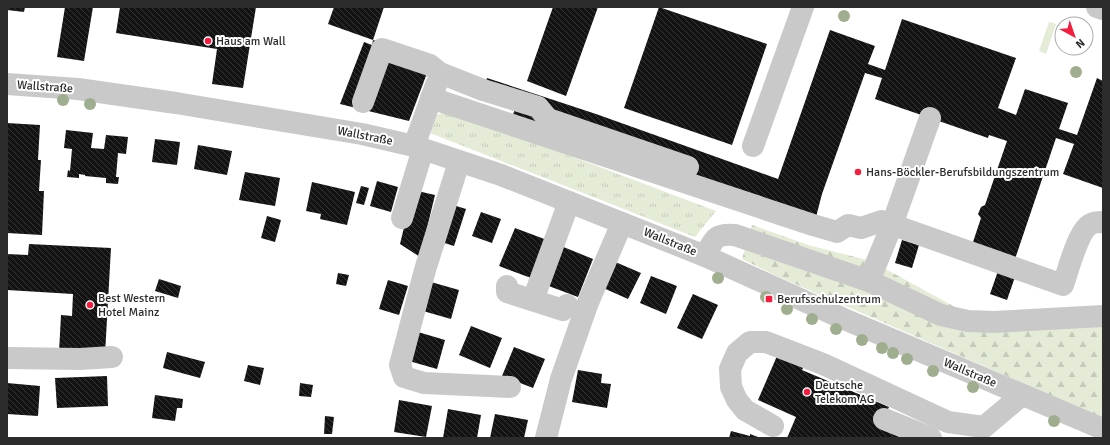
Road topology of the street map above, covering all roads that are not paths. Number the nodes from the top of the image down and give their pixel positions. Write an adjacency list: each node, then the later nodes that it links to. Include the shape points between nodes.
1 (802, 7): 9 (street)
2 (1097, 7): 3 (street)
3 (1103, 9)
4 (440, 73): 6 (street); 7 (street, via 430,65 382,49); 13 (street, via 538,107 548,119)
5 (7, 84): 10 (street, Wallstraße, via 78,89 176,103 362,134)
6 (436, 100): 10 (street); 17 (street, via 450,94 816,217 861,228 882,221)
7 (363, 102)
8 (930, 118): 17 (street)
9 (753, 146)
10 (418, 148): 11 (street, Wallstraße); 14 (street)
11 (460, 162): 12 (street, Wallstraße); 26 (street, via 425,270 400,365 404,377 424,383)
12 (570, 202): 16 (street, Wallstraße); 21 (street)
13 (806, 208)
14 (402, 218)
15 (1103, 222): 17 (street, via 1088,225 1081,235 1063,285)
16 (622, 223): 18 (street, Wallstraße); 32 (street, via 587,305 561,379)
17 (892, 225): 19 (street)
18 (705, 256): 19 (street, Wallstraße, via 714,239 724,234); 27 (street, Wallstraße)
19 (869, 281): 23 (street, Wallstraße, via 941,315 968,320 994,322)
20 (507, 286): 21 (street, via 508,292)
21 (533, 300): 22 (street, via 562,310)
22 (567, 304)
23 (1103, 316)
24 (112, 357): 25 (street)
25 (7, 358)
26 (510, 387)
27 (1022, 395): 30 (street, Wallstraße); 31 (street)
28 (884, 419): 33 (street)
29 (773, 426): 31 (street, via 745,410 731,386 730,369 737,353 750,342 766,342 823,364 948,422)
30 (1103, 429)
31 (976, 432)
32 (546, 438)
33 (931, 438)

